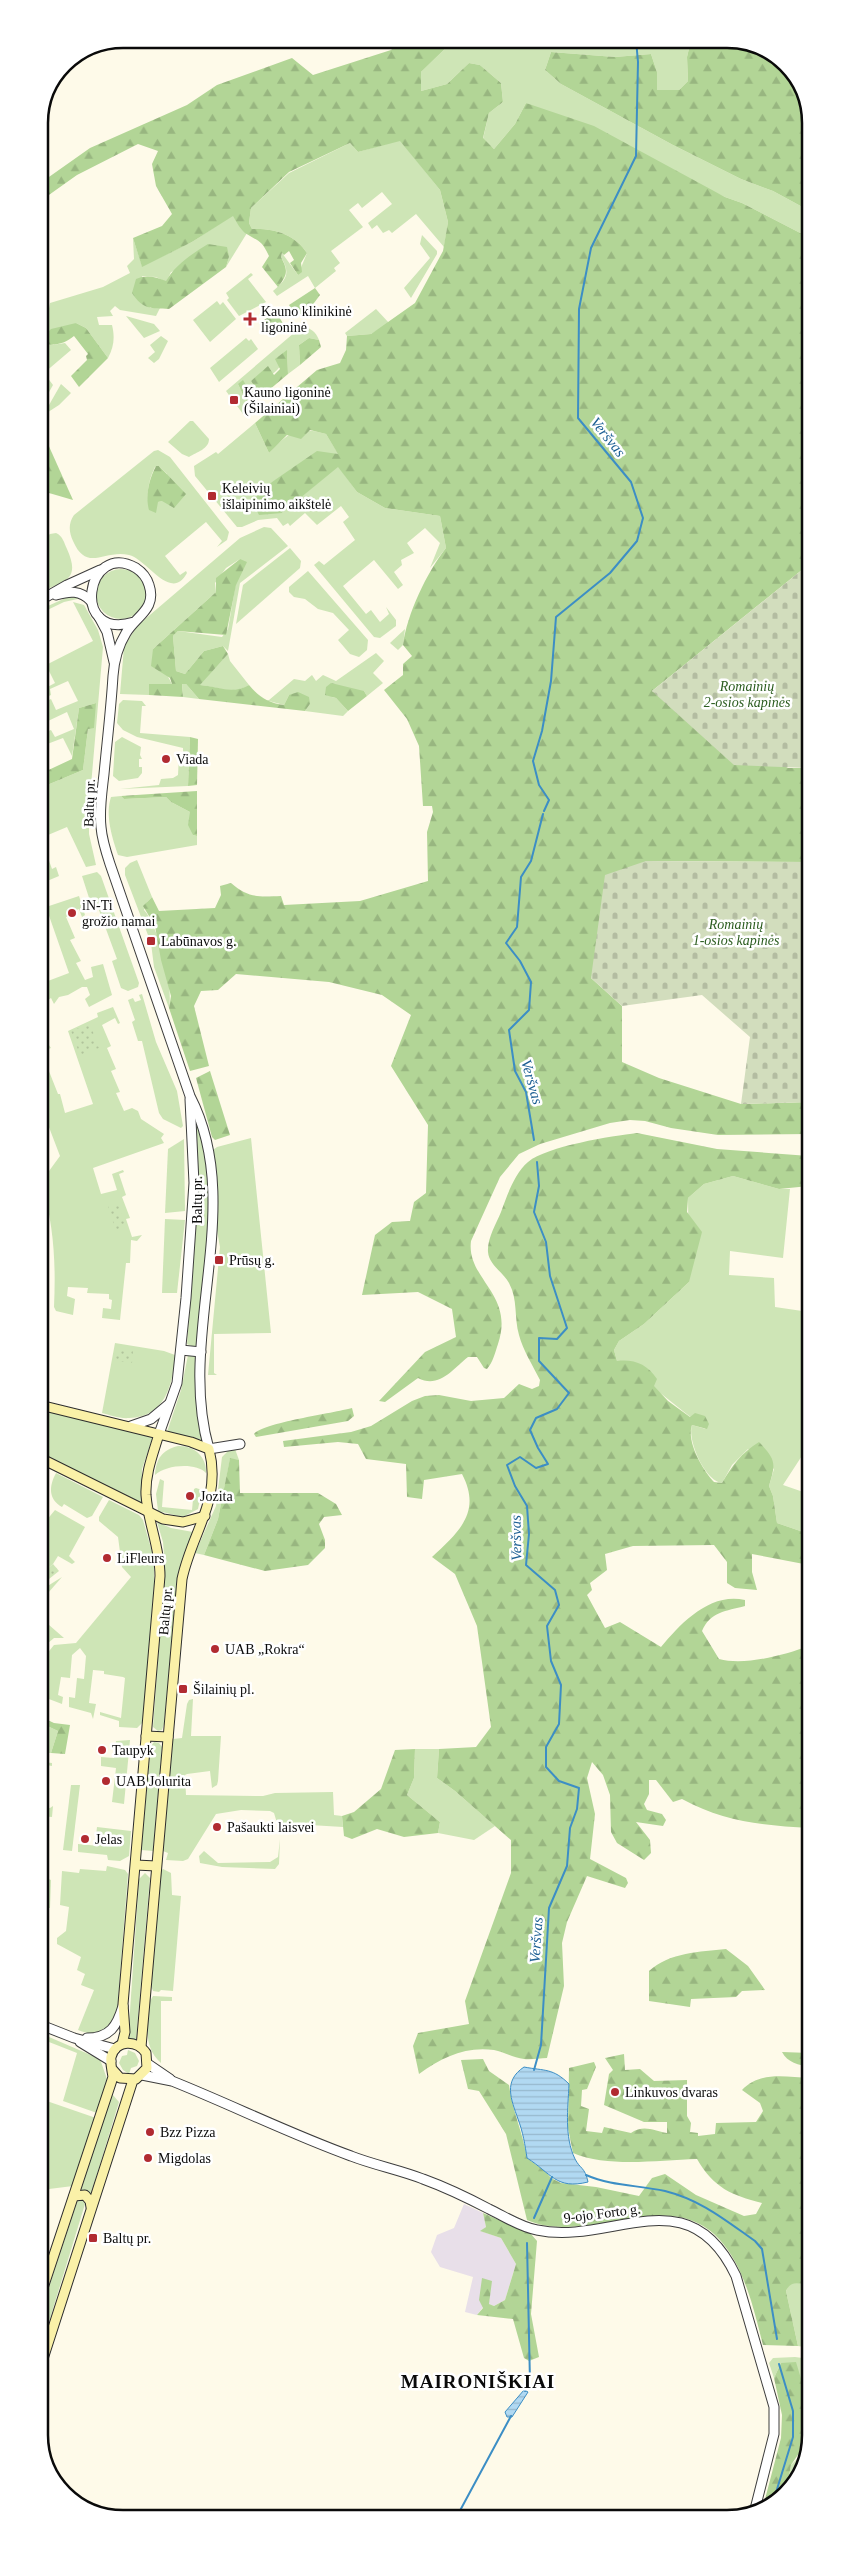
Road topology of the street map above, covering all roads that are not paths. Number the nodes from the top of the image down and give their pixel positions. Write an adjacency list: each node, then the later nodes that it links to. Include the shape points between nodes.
1 (107, 567): 2 (street); 4 (street, via 91,586); 6 (street, Baltų pr., via 132,566 148,581 151,600)
2 (48, 596)
3 (48, 598): 4 (street, via 71,591 83,594)
4 (91, 601): 5 (street)
5 (98, 615): 6 (street, via 115,624); 7 (street, via 107,632)
6 (134, 622): 7 (street, Baltų pr.)
7 (114, 662): 8 (street, Baltų pr., via 100,811 102,837)
8 (190, 1096): 9 (street, Baltų pr., via 193,1216); 10 (street, Baltų pr., via 207,1146 212,1184)
9 (181, 1350): 10 (street); 11 (street, Baltų pr.)
10 (201, 1352): 17 (street, Baltų pr., via 200,1404)
11 (172, 1400): 13 (street, via 151,1419); 14 (street, Baltų pr.)
12 (48, 1407): 13 (main road)
13 (130, 1426): 14 (main road)
14 (159, 1434): 15 (main road); 18 (main road, Baltų pr.)
15 (176, 1438): 17 (main road); 18 (main road, via 160,1446)
16 (240, 1444): 17 (street)
17 (209, 1449): 21 (main road, Baltų pr., via 214,1478)
18 (153, 1454): 20 (main road, Baltų pr., via 146,1486)
19 (48, 1462): 20 (main road)
20 (149, 1513): 21 (main road, via 172,1522); 22 (main road, Baltų pr., via 160,1568)
21 (205, 1516): 23 (main road, Baltų pr., via 182,1579)
22 (146, 1736): 23 (main road); 24 (main road, Baltų pr.)
23 (168, 1737): 25 (main road, Baltų pr.)
24 (136, 1866): 25 (main road); 26 (main road, Baltų pr.)
25 (156, 1866): 30 (main road, Baltų pr.)
26 (123, 2004): 28 (street, via 118,2023 110,2033); 29 (main road, Baltų pr., via 125,2032)
27 (48, 2028): 28 (street)
28 (74, 2038): 29 (street); 32 (street)
29 (119, 2047): 30 (main road, via 134,2044); 32 (main road, Baltų pr.)
30 (142, 2048): 31 (main road, Baltų pr.)
31 (148, 2064): 33 (main road); 35 (street, 9-ojo Forto g.)
32 (111, 2065): 34 (main road, via 120,2078); 36 (main road, Baltų pr., via 113,2077)
33 (142, 2075): 34 (main road); 35 (street, 9-ojo Forto g.)
34 (132, 2080): 37 (main road)
35 (172, 2081): 40 (street, 9-ojo Forto g., via 350,2156 423,2178 536,2230 572,2231 659,2220 683,2223 700,2232 725,2257 736,2276 774,2406 772,2446)
36 (74, 2196): 37 (main road, via 85,2195); 38 (main road, Baltų pr.)
37 (91, 2208): 39 (main road)
38 (48, 2273)
39 (48, 2346)
40 (756, 2504)

